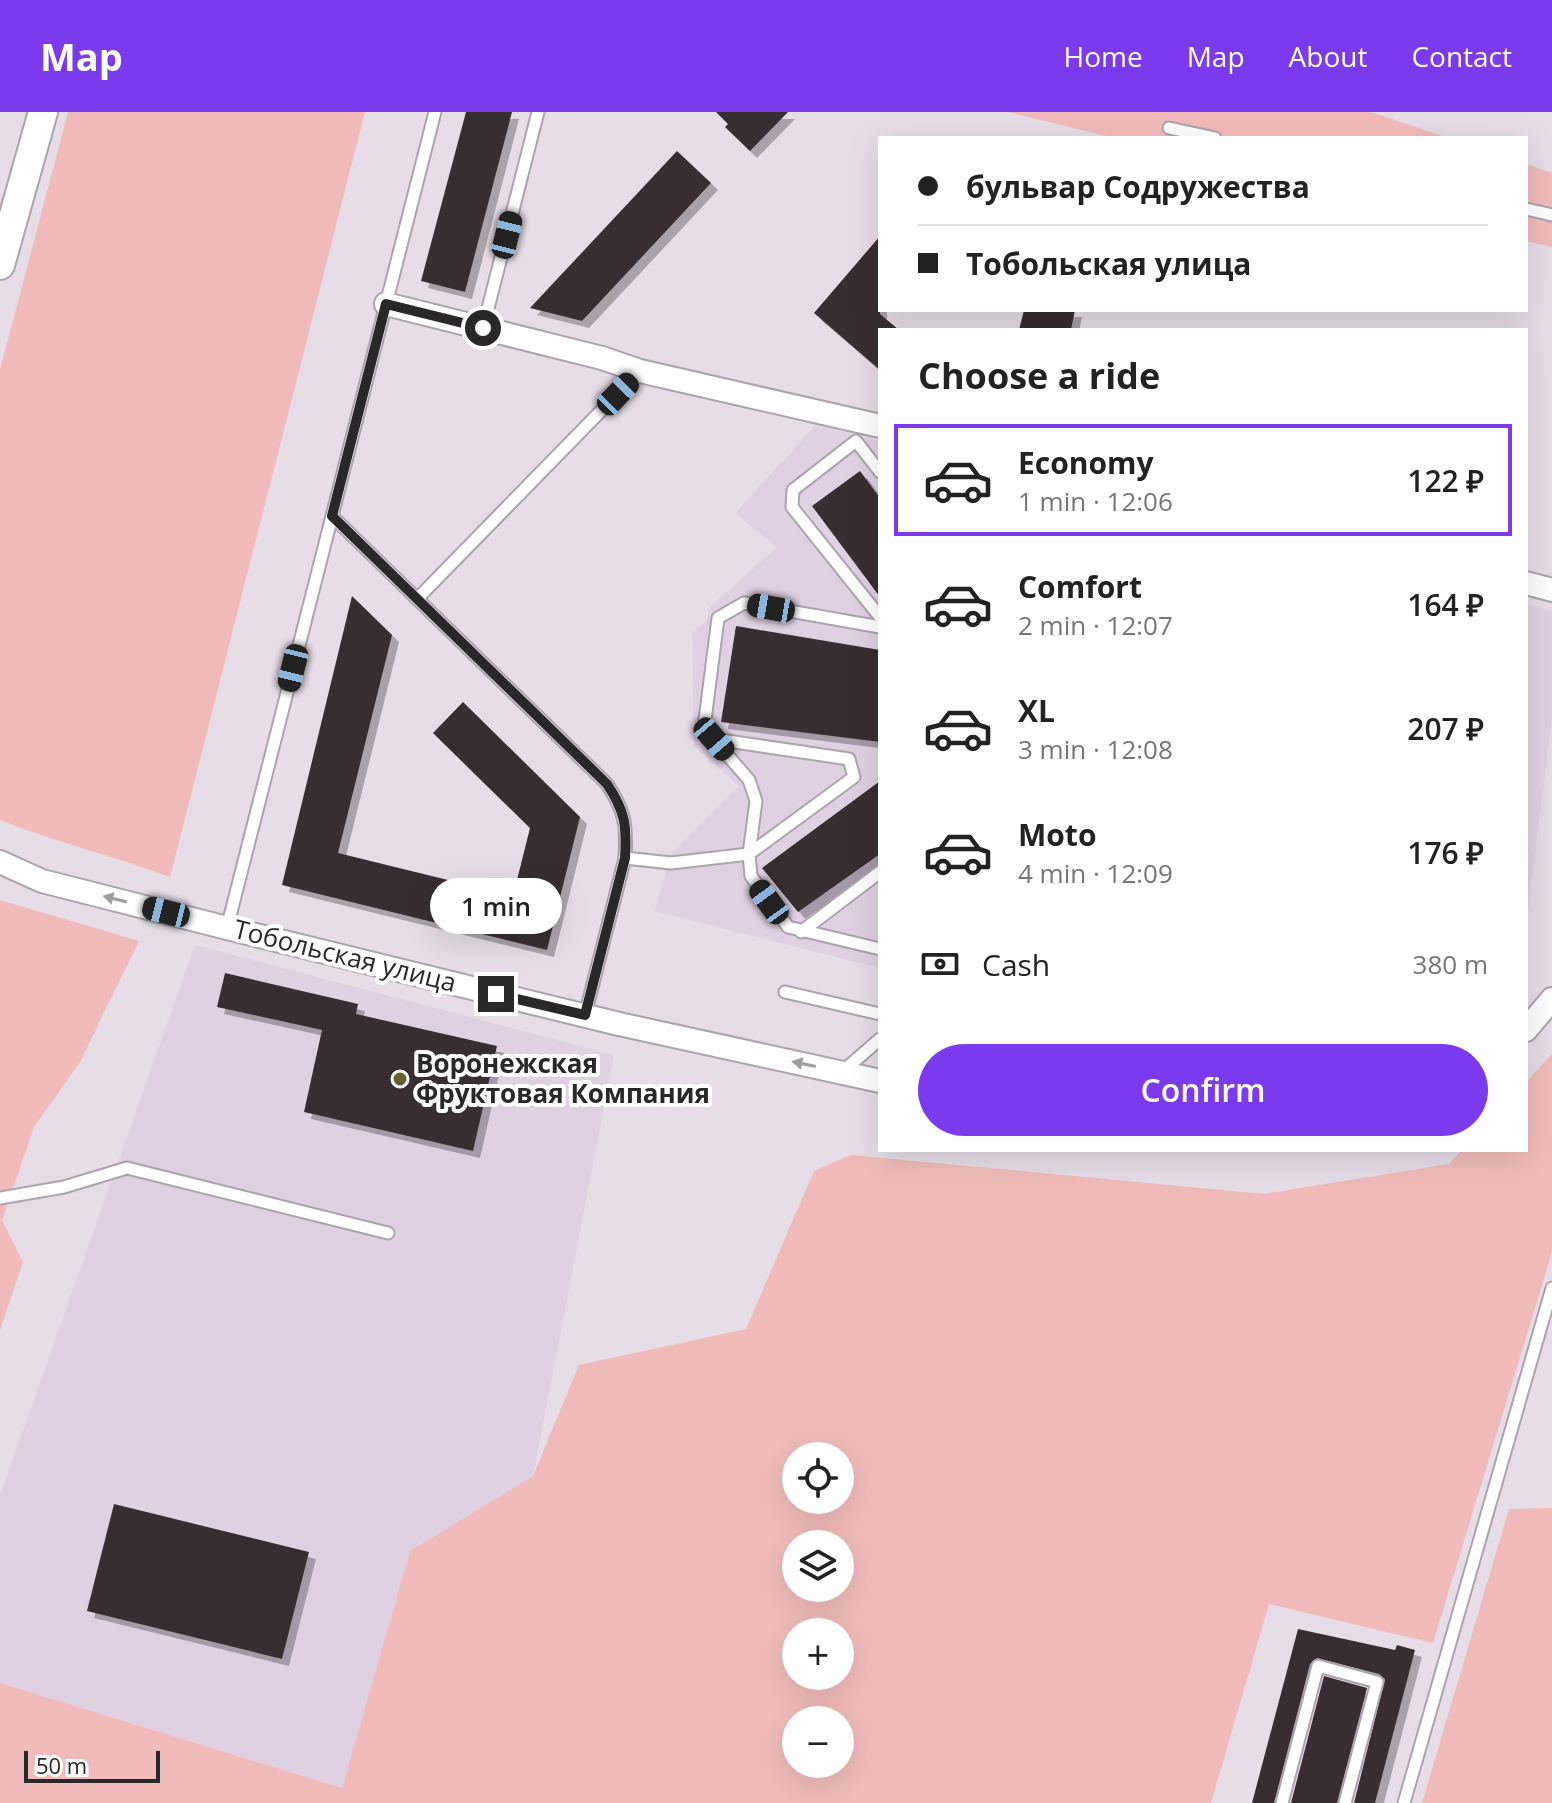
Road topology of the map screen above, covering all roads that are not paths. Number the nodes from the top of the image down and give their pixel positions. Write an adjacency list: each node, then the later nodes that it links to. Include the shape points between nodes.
1 (43, 112): 8 (street)
2 (435, 112): 9 (lane)
3 (538, 112): 10 (lane)
4 (1169, 128): 5 (lane)
5 (1206, 136)
6 (1528, 209): 7 (lane)
7 (1552, 215)
8 (0, 265)
9 (386, 304): 10 (street); 14 (lane)
10 (483, 328): 11 (street)
11 (640, 371): 12 (street); 17 (lane)
12 (878, 426)
13 (878, 469): 18 (lane, via 856,441 793,490 792,507)
14 (332, 516): 17 (lane); 27 (lane)
15 (1528, 584): 16 (street)
16 (1552, 590)
17 (417, 599): 22 (lane, via 607,784 621,805)
18 (878, 614)
19 (878, 627): 20 (lane, via 744,603 718,618 704,728)
20 (714, 739): 21 (lane, via 749,780 756,801); 21 (lane, via 849,759 854,777)
21 (749, 854): 22 (lane, via 671,863); 28 (lane, via 751,876 788,927)
22 (625, 858): 33 (lane)
23 (0, 862): 26 (street, Тобольская улица)
24 (878, 874): 28 (lane)
25 (0, 877): 26 (street)
26 (42, 881): 27 (street, Тобольская улица, one-way to 26)
27 (227, 928): 33 (street, Тобольская улица)
28 (801, 932): 29 (lane)
29 (878, 949)
30 (785, 992): 32 (lane)
31 (1552, 999): 34 (street)
32 (878, 1014)
33 (585, 1015): 36 (street, Тобольская улица, one-way to 33)
34 (1528, 1028)
35 (878, 1041): 36 (lane)
36 (841, 1073): 37 (street, Тобольская улица)
37 (878, 1081)
38 (0, 1198): 39 (lane, via 64,1187 127,1168)
39 (388, 1233)
40 (1552, 1288): 43 (lane)
41 (1282, 1803): 42 (lane, via 1318,1666 1377,1682)
42 (1345, 1803)
43 (1404, 1803)

